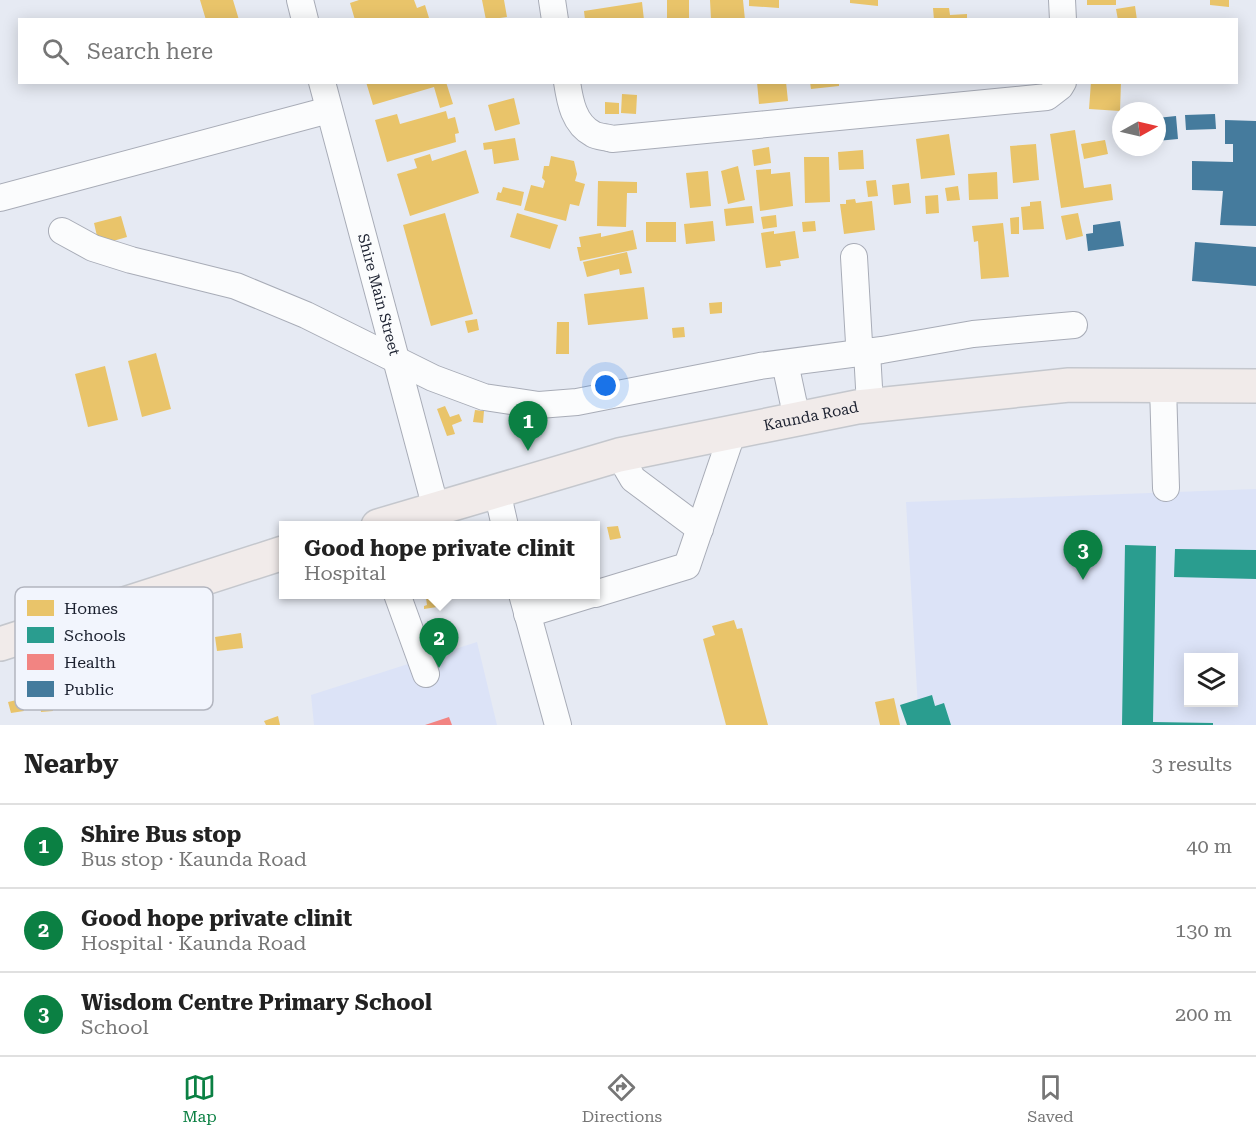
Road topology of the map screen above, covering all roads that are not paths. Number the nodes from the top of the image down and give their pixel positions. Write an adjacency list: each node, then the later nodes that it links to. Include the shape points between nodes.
1 (300, 0): 4 (street)
2 (552, 0): 5 (street)
3 (1062, 0): 6 (street)
4 (304, 18)
5 (555, 18)
6 (1063, 18)
7 (322, 84): 10 (street, Shire Main Street)
8 (567, 84): 9 (street, via 571,108 580,122 593,134 612,139 1047,97)
9 (1062, 84)
10 (329, 110): 11 (street); 16 (street, Shire Main Street)
11 (0, 198)
12 (62, 231): 16 (street, via 93,248 236,286)
13 (854, 257): 15 (street, via 860,343)
14 (1074, 326): 15 (street, via 973,334)
15 (867, 352): 17 (street); 20 (street)
16 (395, 358): 17 (street, via 484,397 539,405 577,402); 26 (street, Shire Main Street)
17 (785, 363): 21 (street)
18 (1163, 386): 19 (main road, Kaunda Road); 20 (main road, Kaunda Road, via 1069,386); 24 (street)
19 (1256, 386)
20 (870, 405): 21 (main road, Kaunda Road)
21 (797, 418): 22 (main road, Kaunda Road)
22 (733, 431): 23 (main road, Kaunda Road); 29 (street)
23 (619, 455): 25 (main road, Kaunda Road); 29 (street, via 633,479)
24 (1166, 488)
25 (497, 491): 26 (main road, Kaunda Road); 28 (street)
26 (436, 509): 27 (main road, Kaunda Road)
27 (392, 521)
28 (504, 521)
29 (700, 529): 32 (street, via 687,566)
30 (279, 554): 31 (main road)
31 (177, 587)
32 (600, 592)
33 (399, 599): 38 (street)
34 (559, 599): 35 (street)
35 (525, 604): 39 (street)
36 (15, 639): 37 (main road)
37 (0, 644)
38 (426, 674)
39 (558, 725)

